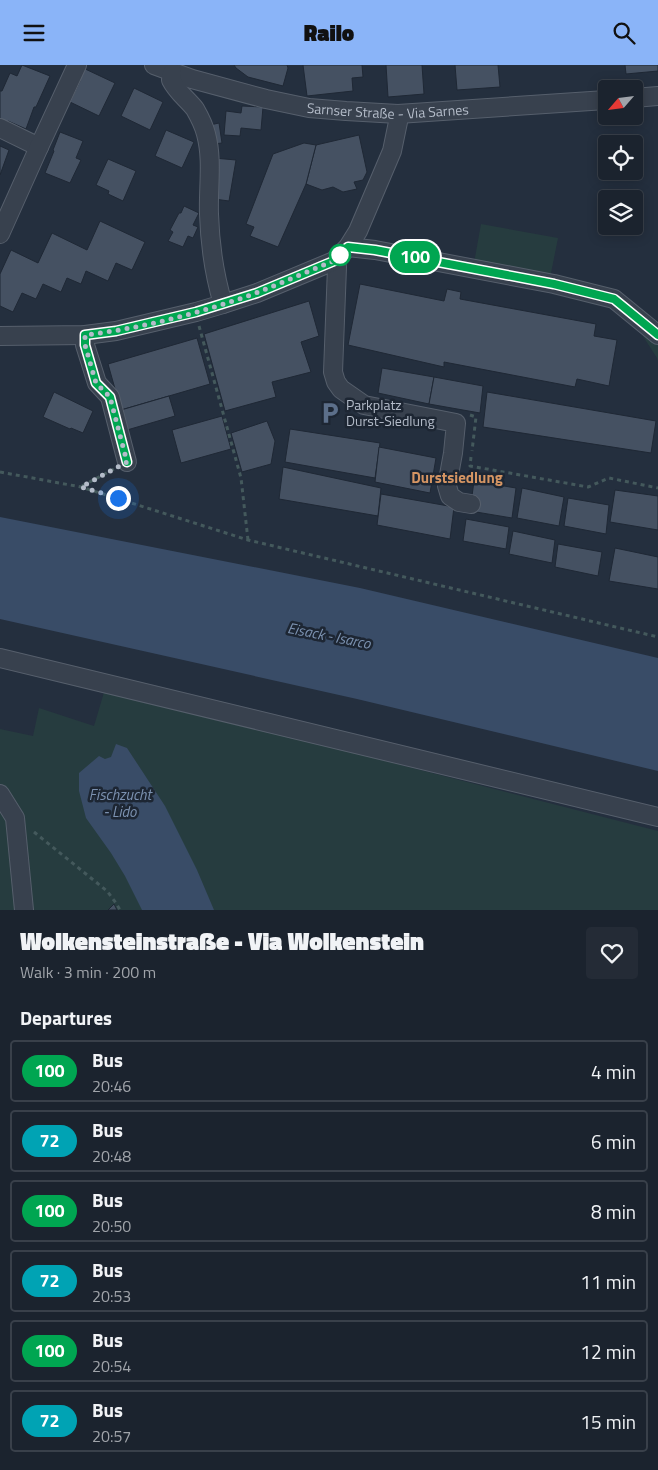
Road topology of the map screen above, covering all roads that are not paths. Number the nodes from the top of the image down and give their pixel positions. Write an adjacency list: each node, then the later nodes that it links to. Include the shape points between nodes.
1 (77, 65): 9 (street)
2 (154, 65): 3 (street, Sarnser Straße - Via Sarnes)
3 (172, 73): 7 (street, Sarnser Straße - Via Sarnes, via 309,108); 13 (street, via 171,80 176,89 195,110 206,133 210,160 212,257)
4 (658, 96): 5 (street)
5 (643, 97)
6 (598, 100): 7 (street, Sarnser Straße - Via Sarnes)
7 (398, 114): 11 (street, via 392,151)
8 (0, 128): 9 (street)
9 (38, 147): 10 (street)
10 (0, 234)
11 (348, 247): 12 (street); 15 (street, via 554,284 614,299)
12 (334, 261): 13 (street); 18 (street, via 337,267 333,372 336,382 364,405 456,423 447,486 450,496 458,502)
13 (223, 304): 14 (street, via 116,331)
14 (85, 335): 16 (street); 17 (street, via 96,383 110,397)
15 (658, 335)
16 (0, 336)
17 (127, 462)
18 (471, 504)
19 (0, 658): 21 (street)
20 (0, 794): 22 (street, via 15,818)
21 (658, 817)
22 (24, 910)

